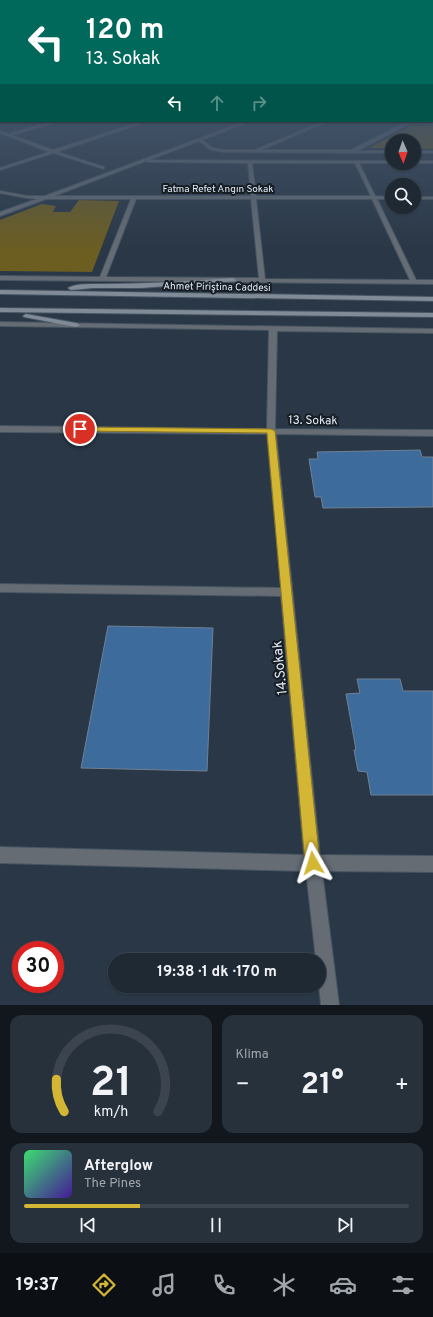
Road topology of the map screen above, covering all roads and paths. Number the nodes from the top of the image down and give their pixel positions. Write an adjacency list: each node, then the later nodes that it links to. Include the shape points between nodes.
1 (33, 158): 12 (street)
2 (70, 158): 11 (street)
3 (149, 158): 4 (street)
4 (140, 161): 5 (street); 17 (street)
5 (250, 161): 6 (street); 19 (street)
6 (356, 162): 7 (street); 20 (street)
7 (385, 162)
8 (421, 162): 9 (street)
9 (433, 162)
10 (110, 166): 11 (street)
11 (102, 168): 13 (street)
12 (0, 169)
13 (96, 171)
14 (0, 192): 16 (street)
15 (40, 192): 16 (street)
16 (27, 197): 17 (street, Fatma Refet Angın Sokak); 24 (street)
17 (44, 197): 18 (street, Fatma Refet Angın Sokak); 25 (street)
18 (134, 197): 19 (street, Fatma Refet Angın Sokak); 27 (street)
19 (252, 197): 20 (street, Fatma Refet Angın Sokak); 29 (street)
20 (373, 198): 21 (street, Fatma Refet Angın Sokak); 30 (street)
21 (385, 198)
22 (421, 198): 23 (street)
23 (433, 198)
24 (20, 200)
25 (0, 214)
26 (0, 278): 27 (street)
27 (103, 278): 28 (street)
28 (233, 280): 29 (street); 33 (street, via 141,286 93,286)
29 (262, 281): 30 (street)
30 (414, 282): 31 (street)
31 (433, 282)
32 (0, 292): 33 (street, Ahmet Piriştina Caddesi)
33 (29, 293): 34 (street, Ahmet Piriştina Caddesi)
34 (433, 299)
35 (0, 311): 36 (street); 38 (street)
36 (433, 315)
37 (0, 324): 38 (street)
38 (76, 325): 39 (street)
39 (272, 328): 40 (street); 42 (street, 14.Sokak)
40 (433, 331)
41 (0, 429): 42 (street, 13. Sokak)
42 (271, 431): 43 (street, 13. Sokak); 45 (street, 14.Sokak)
43 (433, 434)
44 (0, 588): 45 (street)
45 (286, 592): 47 (street, 14.Sokak)
46 (0, 855): 47 (street)
47 (313, 863): 48 (street); 49 (street, 14.Sokak)
48 (433, 864)
49 (330, 1005)

